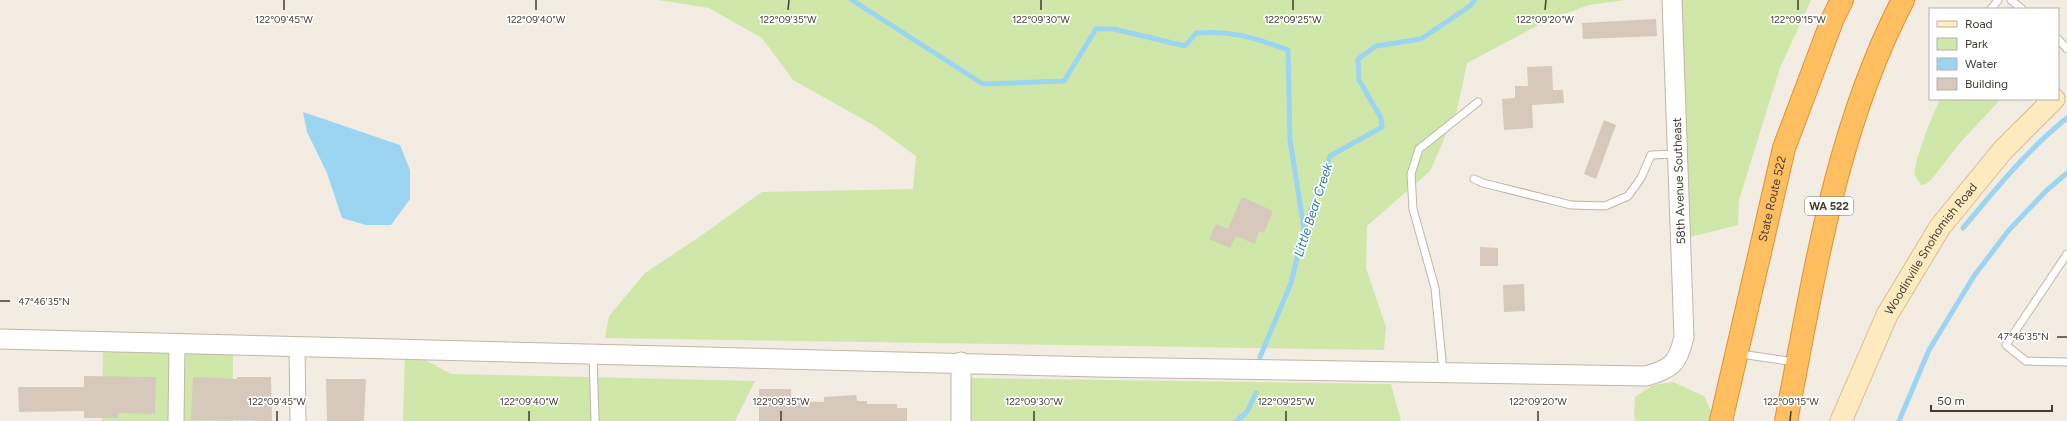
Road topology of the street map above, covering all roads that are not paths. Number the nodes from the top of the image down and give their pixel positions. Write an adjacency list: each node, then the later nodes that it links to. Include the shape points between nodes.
1 (1672, 0): 14 (street, 58th Avenue Southeast)
2 (1842, 0): 21 (highway, State Route 522, via 1830,25 1784,148)
3 (1903, 0): 24 (highway, WA 522, via 1886,32 1852,121 1828,210)
4 (1998, 0): 6 (lane)
5 (2011, 0): 7 (lane)
6 (1992, 8)
7 (2021, 8)
8 (2059, 40): 9 (lane)
9 (2067, 49)
10 (2067, 89): 11 (main road)
11 (2059, 95)
12 (2053, 100): 32 (main road, Woodinville Snohomish Road, via 2003,150 1940,227 1888,316)
13 (1478, 102): 25 (lane, via 1419,149 1411,174 1413,209 1435,288)
14 (1678, 154): 15 (lane, via 1651,155 1641,178 1628,196 1604,206 1571,205); 25 (street, 58th Avenue Southeast, via 1684,337 1681,353 1676,361 1663,371 1646,376)
15 (1474, 179)
16 (2067, 254): 23 (lane, via 2006,345 2026,361)
17 (0, 339): 18 (street)
18 (176, 344): 19 (street); 27 (street)
19 (297, 347): 20 (street); 28 (street)
20 (593, 354): 22 (street); 29 (lane)
21 (1736, 354): 24 (lane); 26 (highway, State Route 522)
22 (962, 362): 25 (street, via 1111,367); 30 (street)
23 (2067, 362)
24 (1797, 363): 31 (highway, WA 522)
25 (1443, 371)
26 (1722, 412)
27 (176, 421)
28 (298, 421)
29 (595, 421)
30 (961, 421)
31 (1786, 421)
32 (1841, 421)

